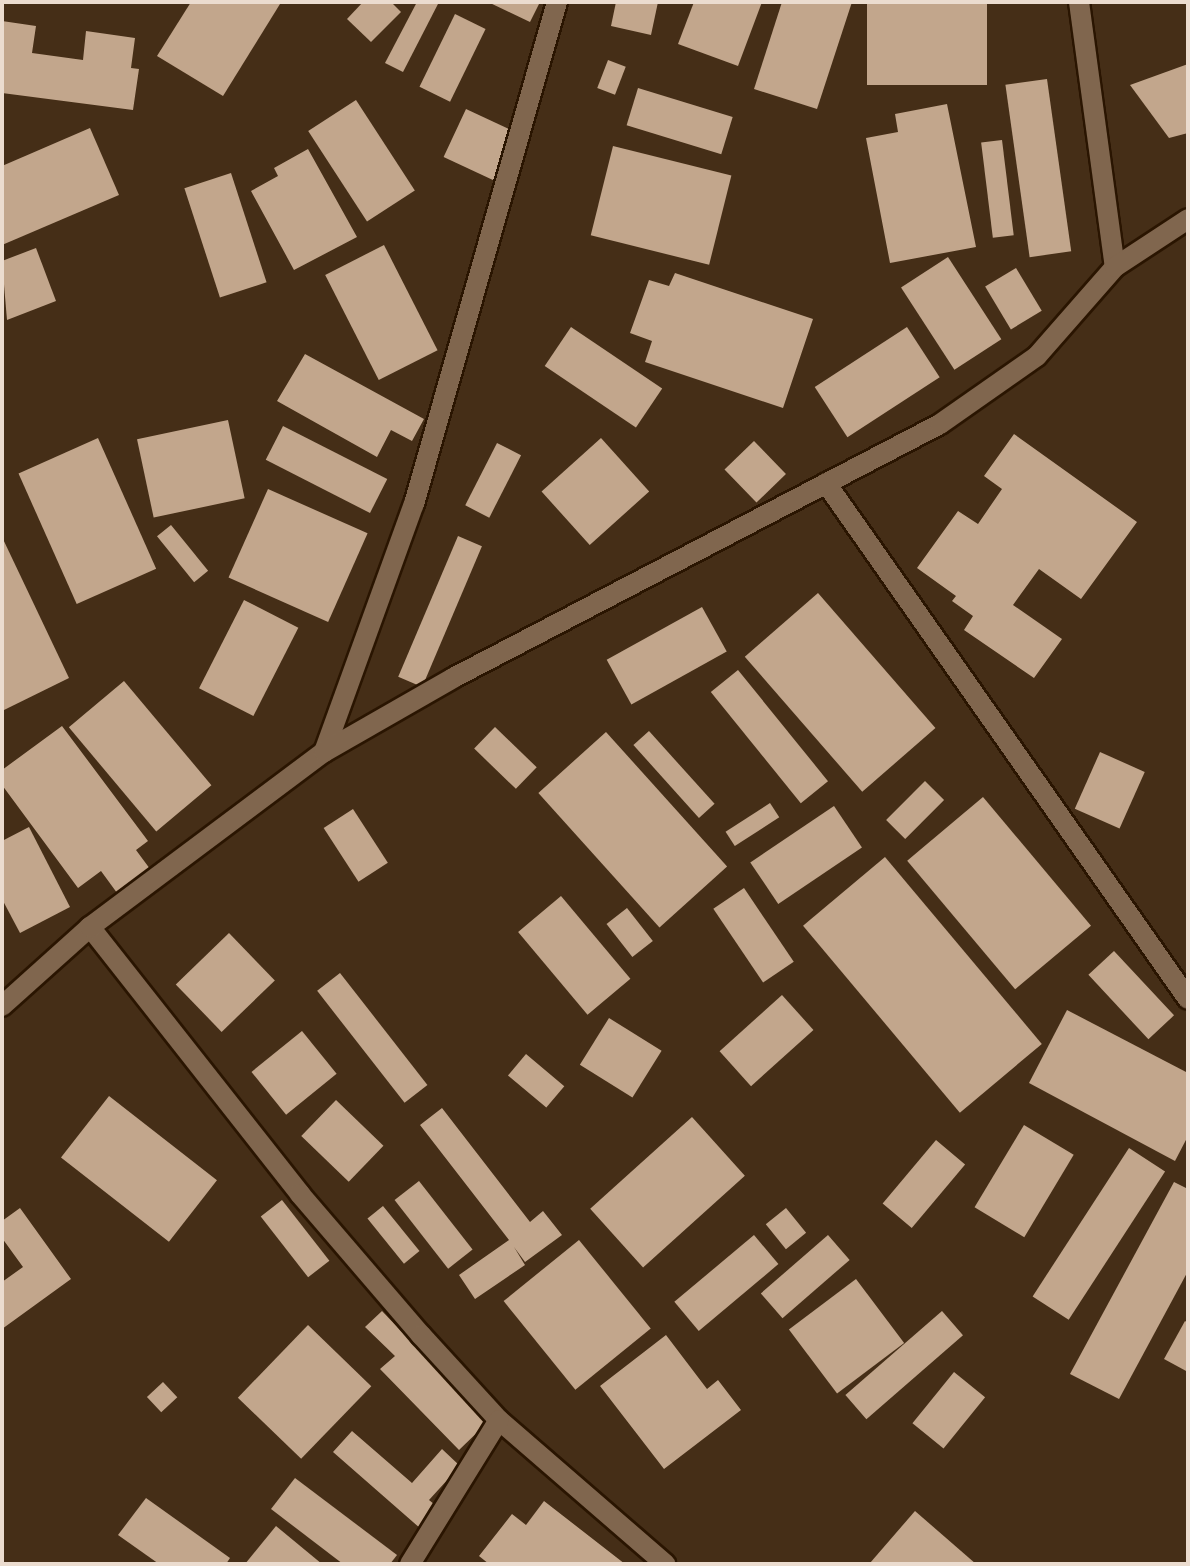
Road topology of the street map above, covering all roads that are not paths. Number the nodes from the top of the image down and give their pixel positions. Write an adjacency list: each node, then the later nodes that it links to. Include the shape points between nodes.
1 (557, 2): 6 (street, via 414,504)
2 (1079, 2): 4 (street)
3 (1188, 219): 4 (street)
4 (1115, 267): 5 (street, via 1037,356 940,424)
5 (826, 483): 6 (street, via 453,678); 8 (street)
6 (324, 752): 7 (street)
7 (90, 927): 9 (street); 10 (street, via 300,1194)
8 (1188, 999)
9 (2, 1006)
10 (499, 1420): 11 (street); 12 (street)
11 (410, 1564)
12 (665, 1564)

